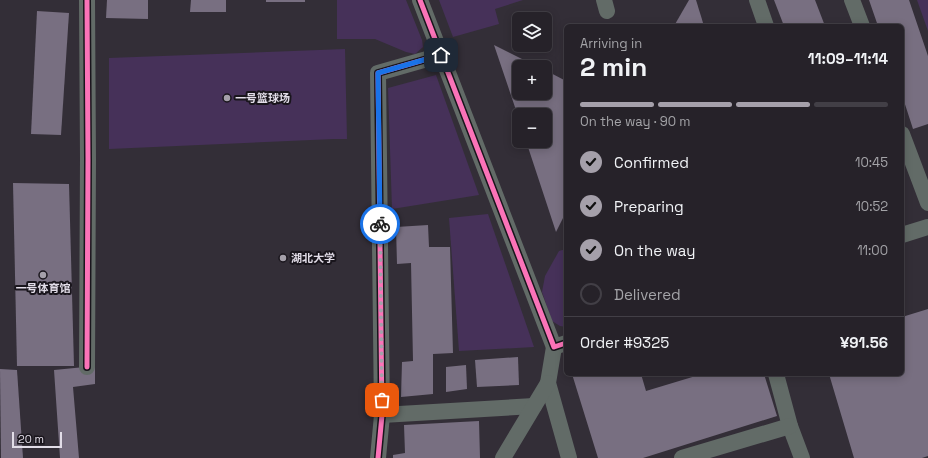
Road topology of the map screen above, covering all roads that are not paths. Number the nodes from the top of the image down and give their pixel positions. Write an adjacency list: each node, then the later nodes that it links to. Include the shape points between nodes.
1 (87, 0): 13 (street)
2 (420, 0): 7 (street)
3 (757, 0): 5 (street)
4 (852, 0): 6 (street)
5 (765, 24)
6 (861, 24)
7 (441, 55): 12 (street); 17 (street, via 378,73)
8 (904, 139): 9 (street)
9 (928, 203)
10 (928, 227): 11 (street)
11 (904, 234)
12 (560, 345): 15 (street)
13 (88, 367)
14 (777, 376): 18 (street)
15 (548, 383): 16 (street); 21 (street)
16 (534, 406): 17 (street); 20 (street)
17 (382, 415): 19 (street)
18 (790, 426): 22 (street); 23 (street)
19 (378, 458)
20 (503, 458)
21 (569, 458)
22 (682, 458)
23 (802, 458)

